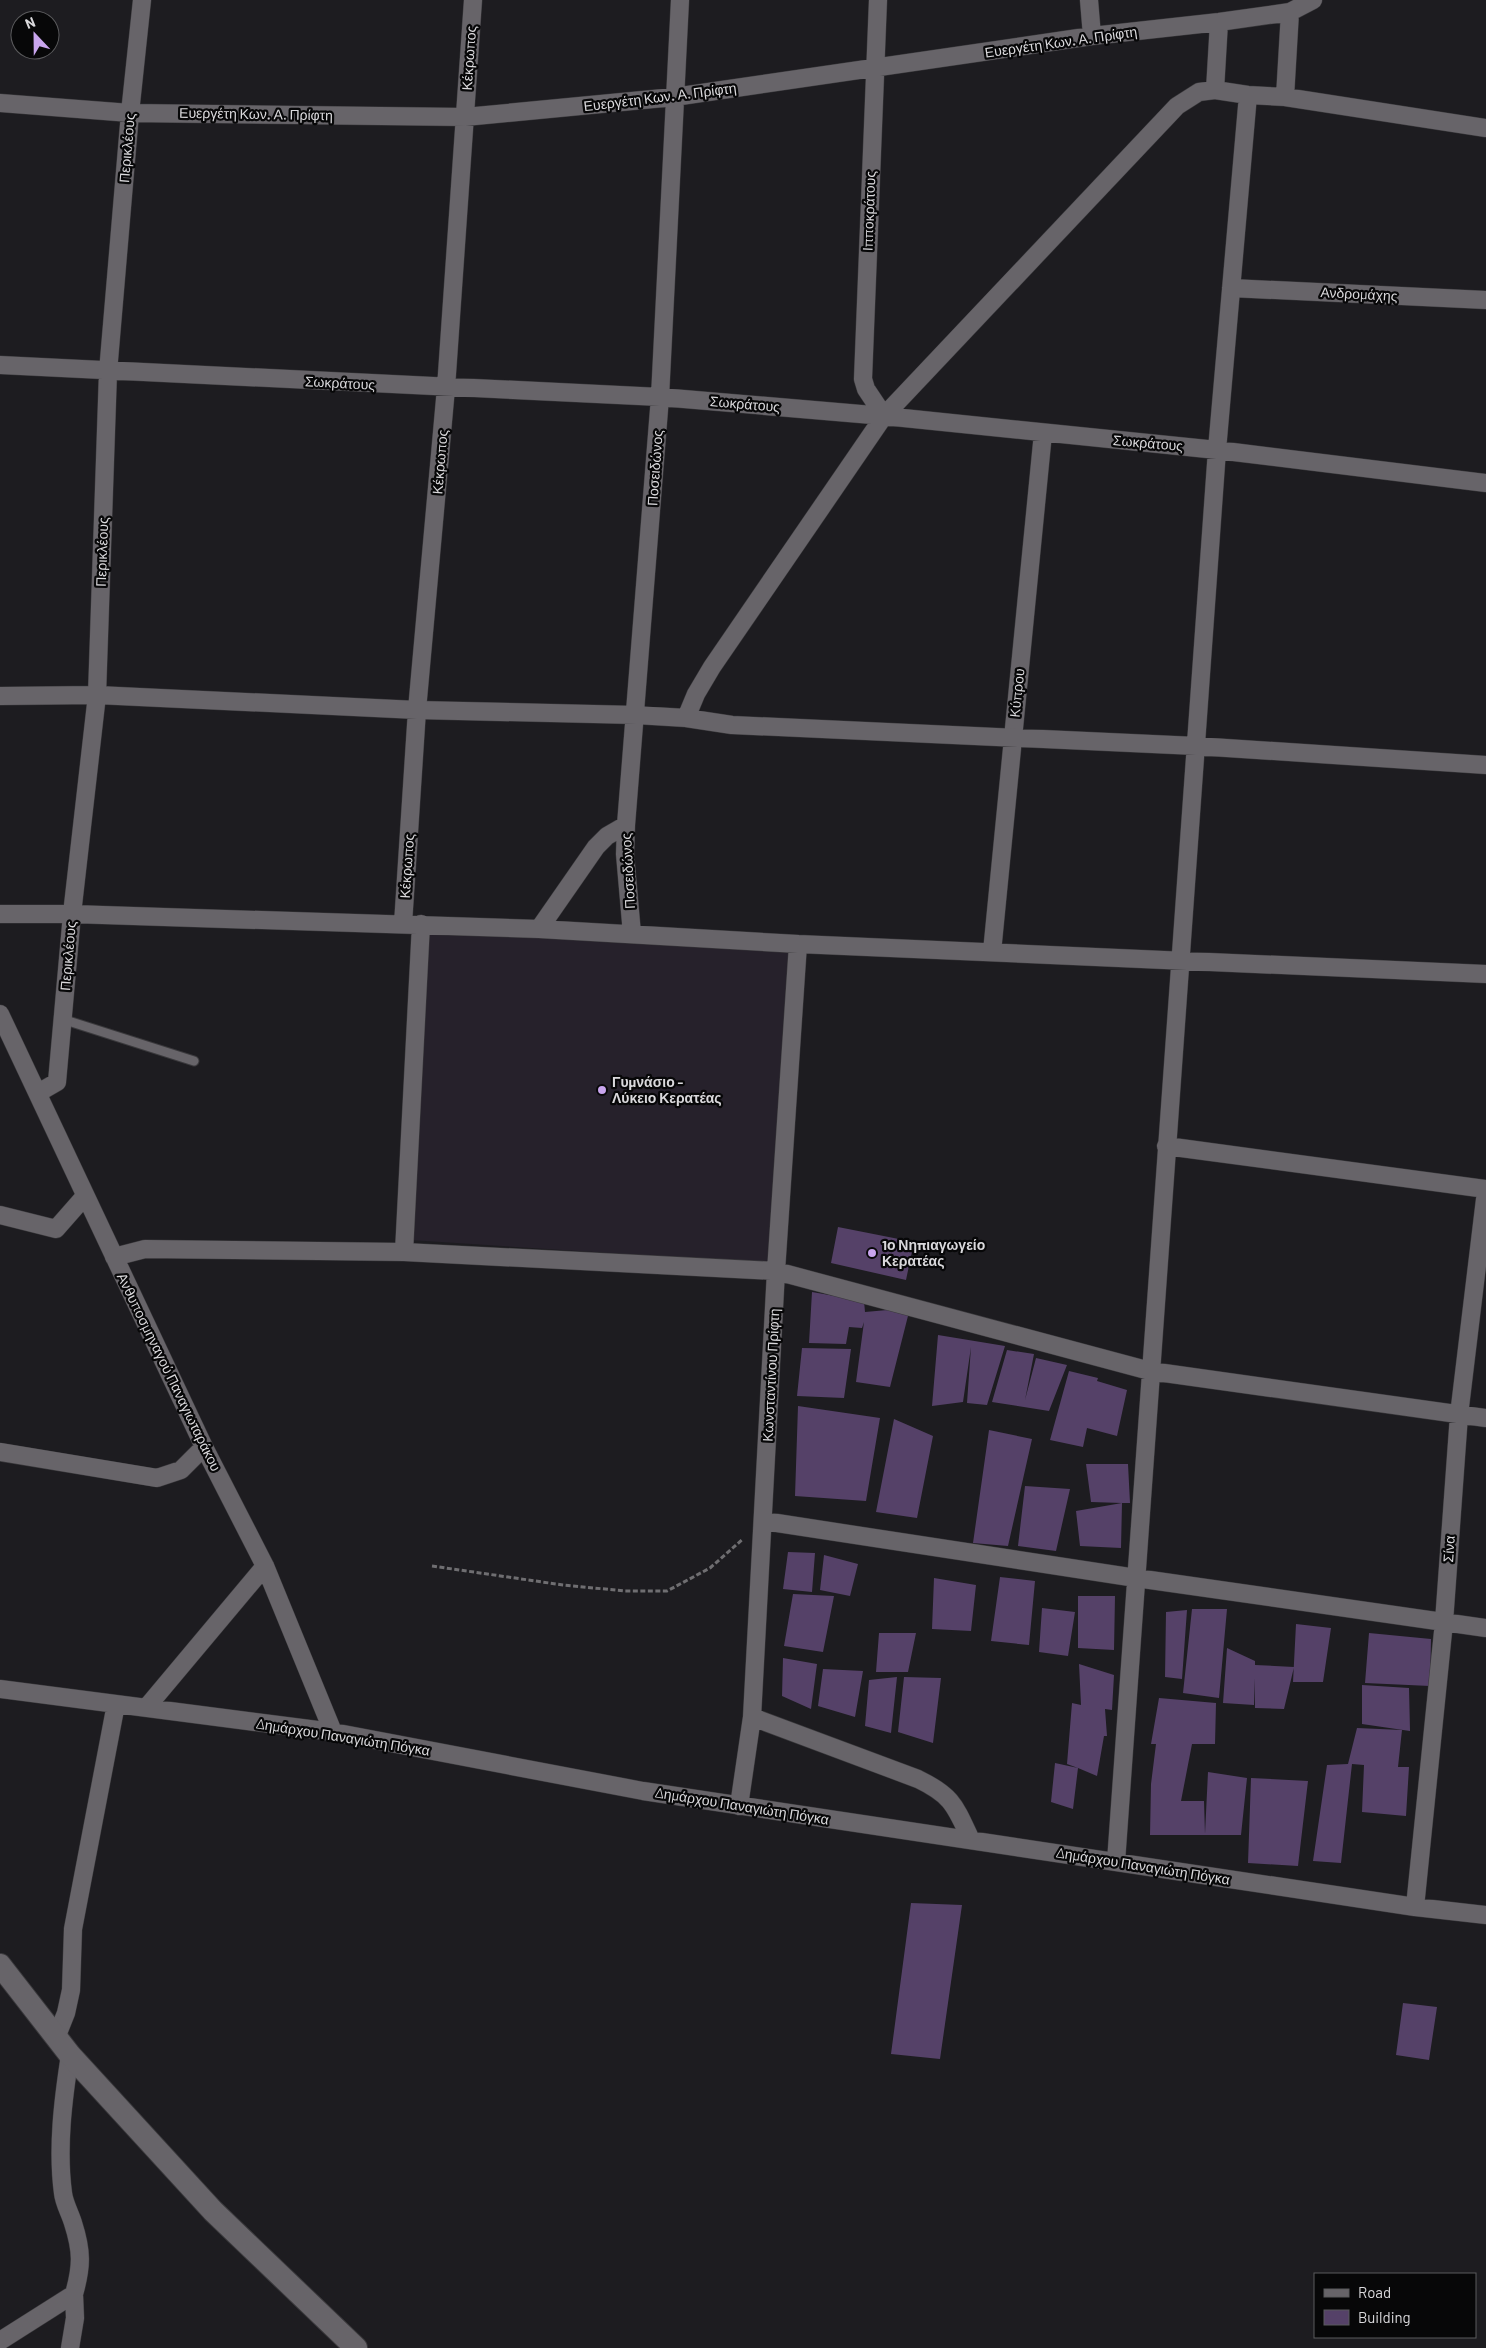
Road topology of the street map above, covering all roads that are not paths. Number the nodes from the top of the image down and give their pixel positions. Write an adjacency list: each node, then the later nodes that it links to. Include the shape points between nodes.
1 (142, 0): 16 (street, Περικλέους)
2 (473, 0): 17 (street, Κέκρωπος)
3 (680, 0): 14 (street, Ποσειδώνος)
4 (878, 0): 10 (street, Ιπποκράτους)
5 (1089, 0): 9 (street)
6 (1311, 0): 7 (street, Ευεργέτη Κων. Α. Πρίφτη)
7 (1290, 12): 8 (street, Ευεργέτη Κων. Α. Πρίφτη); 13 (street)
8 (1219, 22): 9 (street, Ευεργέτη Κων. Α. Πρίφτη); 11 (street)
9 (1092, 36): 10 (street, Ευεργέτη Κων. Α. Πρίφτη)
10 (875, 69): 14 (street, Ευεργέτη Κων. Α. Πρίφτη); 25 (street, Ιπποκράτους, via 863,379)
11 (1215, 90): 12 (street); 25 (street, via 1199,92 1177,106)
12 (1248, 95): 13 (street); 19 (street)
13 (1285, 96): 18 (street)
14 (674, 97): 17 (street, Ευεργέτη Κων. Α. Πρίφτη); 24 (street, Ποσειδώνος)
15 (0, 103): 16 (street, Ευεργέτη Κων. Α. Πρίφτη)
16 (130, 112): 17 (street, Ευεργέτη Κων. Α. Πρίφτη); 22 (street, Περικλέους)
17 (466, 118): 23 (street, Κέκρωπος)
18 (1486, 128)
19 (1231, 288): 20 (street, Ανδρομάχης); 27 (street)
20 (1486, 300)
21 (0, 365): 22 (street, Σωκράτους)
22 (108, 372): 23 (street, Σωκράτους); 29 (street, Περικλέους)
23 (446, 388): 24 (street, Σωκράτους); 31 (street, Κέκρωπος)
24 (660, 397): 25 (street, Σωκράτους); 32 (street, Ποσειδώνος)
25 (884, 416): 26 (street, Σωκράτους); 33 (street, via 712,666)
26 (1043, 433): 27 (street, Σωκράτους); 34 (street, Κύπρου)
27 (1217, 450): 28 (street, Σωκράτους); 35 (street)
28 (1486, 483)
29 (97, 695): 30 (street); 31 (street); 39 (street, Περικλέους)
30 (0, 696)
31 (417, 710): 32 (street); 40 (street, Κέκρωπος)
32 (636, 715): 33 (street); 37 (street, Ποσειδώνος)
33 (686, 718): 34 (street, via 732,725)
34 (1013, 738): 35 (street); 45 (street, Κύπρου)
35 (1196, 746): 36 (street); 46 (street)
36 (1486, 765)
37 (626, 825): 42 (street, via 596,847); 43 (street, Ποσειδώνος, via 625,854)
38 (0, 914): 39 (street)
39 (72, 914): 40 (street); 49 (street, Περικλέους)
40 (403, 924): 41 (street)
41 (421, 924): 42 (street); 56 (street)
42 (539, 929): 43 (street)
43 (632, 934): 44 (street)
44 (798, 944): 45 (street); 58 (street, Κωνσταντίνου Πρίφτη)
45 (992, 952): 46 (street)
46 (1180, 960): 47 (street); 52 (street)
47 (1486, 974)
48 (0, 1014): 51 (street, Ανθυποσμηναγού Παναγιωταράκου)
49 (62, 1019): 50 (lane); 51 (street, Περικλέους, via 57,1082)
50 (194, 1061)
51 (38, 1093): 54 (street, Ανθυποσμηναγού Παναγιωταράκου)
52 (1166, 1146): 53 (street); 59 (street)
53 (1486, 1190): 60 (street, Σίνα)
54 (85, 1196): 55 (street, via 56,1229); 57 (street, Ανθυποσμηναγού Παναγιωταράκου)
55 (0, 1215)
56 (404, 1252): 57 (street, via 145,1249); 58 (street)
57 (114, 1258): 62 (street, Ανθυποσμηναγού Παναγιωταράκου)
58 (776, 1271): 59 (street); 64 (street, Κωνσταντίνου Πρίφτη)
59 (1150, 1371): 60 (street); 66 (street)
60 (1459, 1415): 61 (street); 67 (street, Σίνα)
61 (1486, 1418)
62 (204, 1447): 63 (street, via 181,1470 157,1478); 65 (street, Ανθυποσμηναγού Παναγιωταράκου)
63 (0, 1452)
64 (764, 1520): 66 (street); 72 (street, Κωνσταντίνου Πρίφτη)
65 (265, 1566): 71 (street); 73 (street, Ανθυποσμηναγού Παναγιωταράκου)
66 (1136, 1578): 67 (street); 76 (street)
67 (1444, 1622): 68 (street); 77 (street, Σίνα)
68 (1486, 1628)
69 (0, 1689): 70 (street, Δημάρχου Παναγιώτη Πόγκα)
70 (116, 1704): 71 (street, Δημάρχου Παναγιώτη Πόγκα); 80 (street, via 73,1929)
71 (146, 1708): 73 (street, Δημάρχου Παναγιώτη Πόγκα)
72 (752, 1717): 74 (street, Κωνσταντίνου Πρίφτη); 75 (street, via 942,1791 957,1809)
73 (333, 1732): 74 (street, Δημάρχου Παναγιώτη Πόγκα)
74 (739, 1806): 75 (street, Δημάρχου Παναγιώτη Πόγκα)
75 (971, 1840): 76 (street, Δημάρχου Παναγιώτη Πόγκα)
76 (1116, 1862): 77 (street, Δημάρχου Παναγιώτη Πόγκα)
77 (1415, 1907): 78 (street, Δημάρχου Παναγιώτη Πόγκα)
78 (1486, 1915)
79 (0, 1965): 80 (street)
80 (63, 2046): 81 (street, via 63,2195 82,2262); 84 (street, via 213,2210)
81 (74, 2294): 82 (street); 83 (street, via 75,2318)
82 (0, 2341)
83 (70, 2348)
84 (356, 2348)

